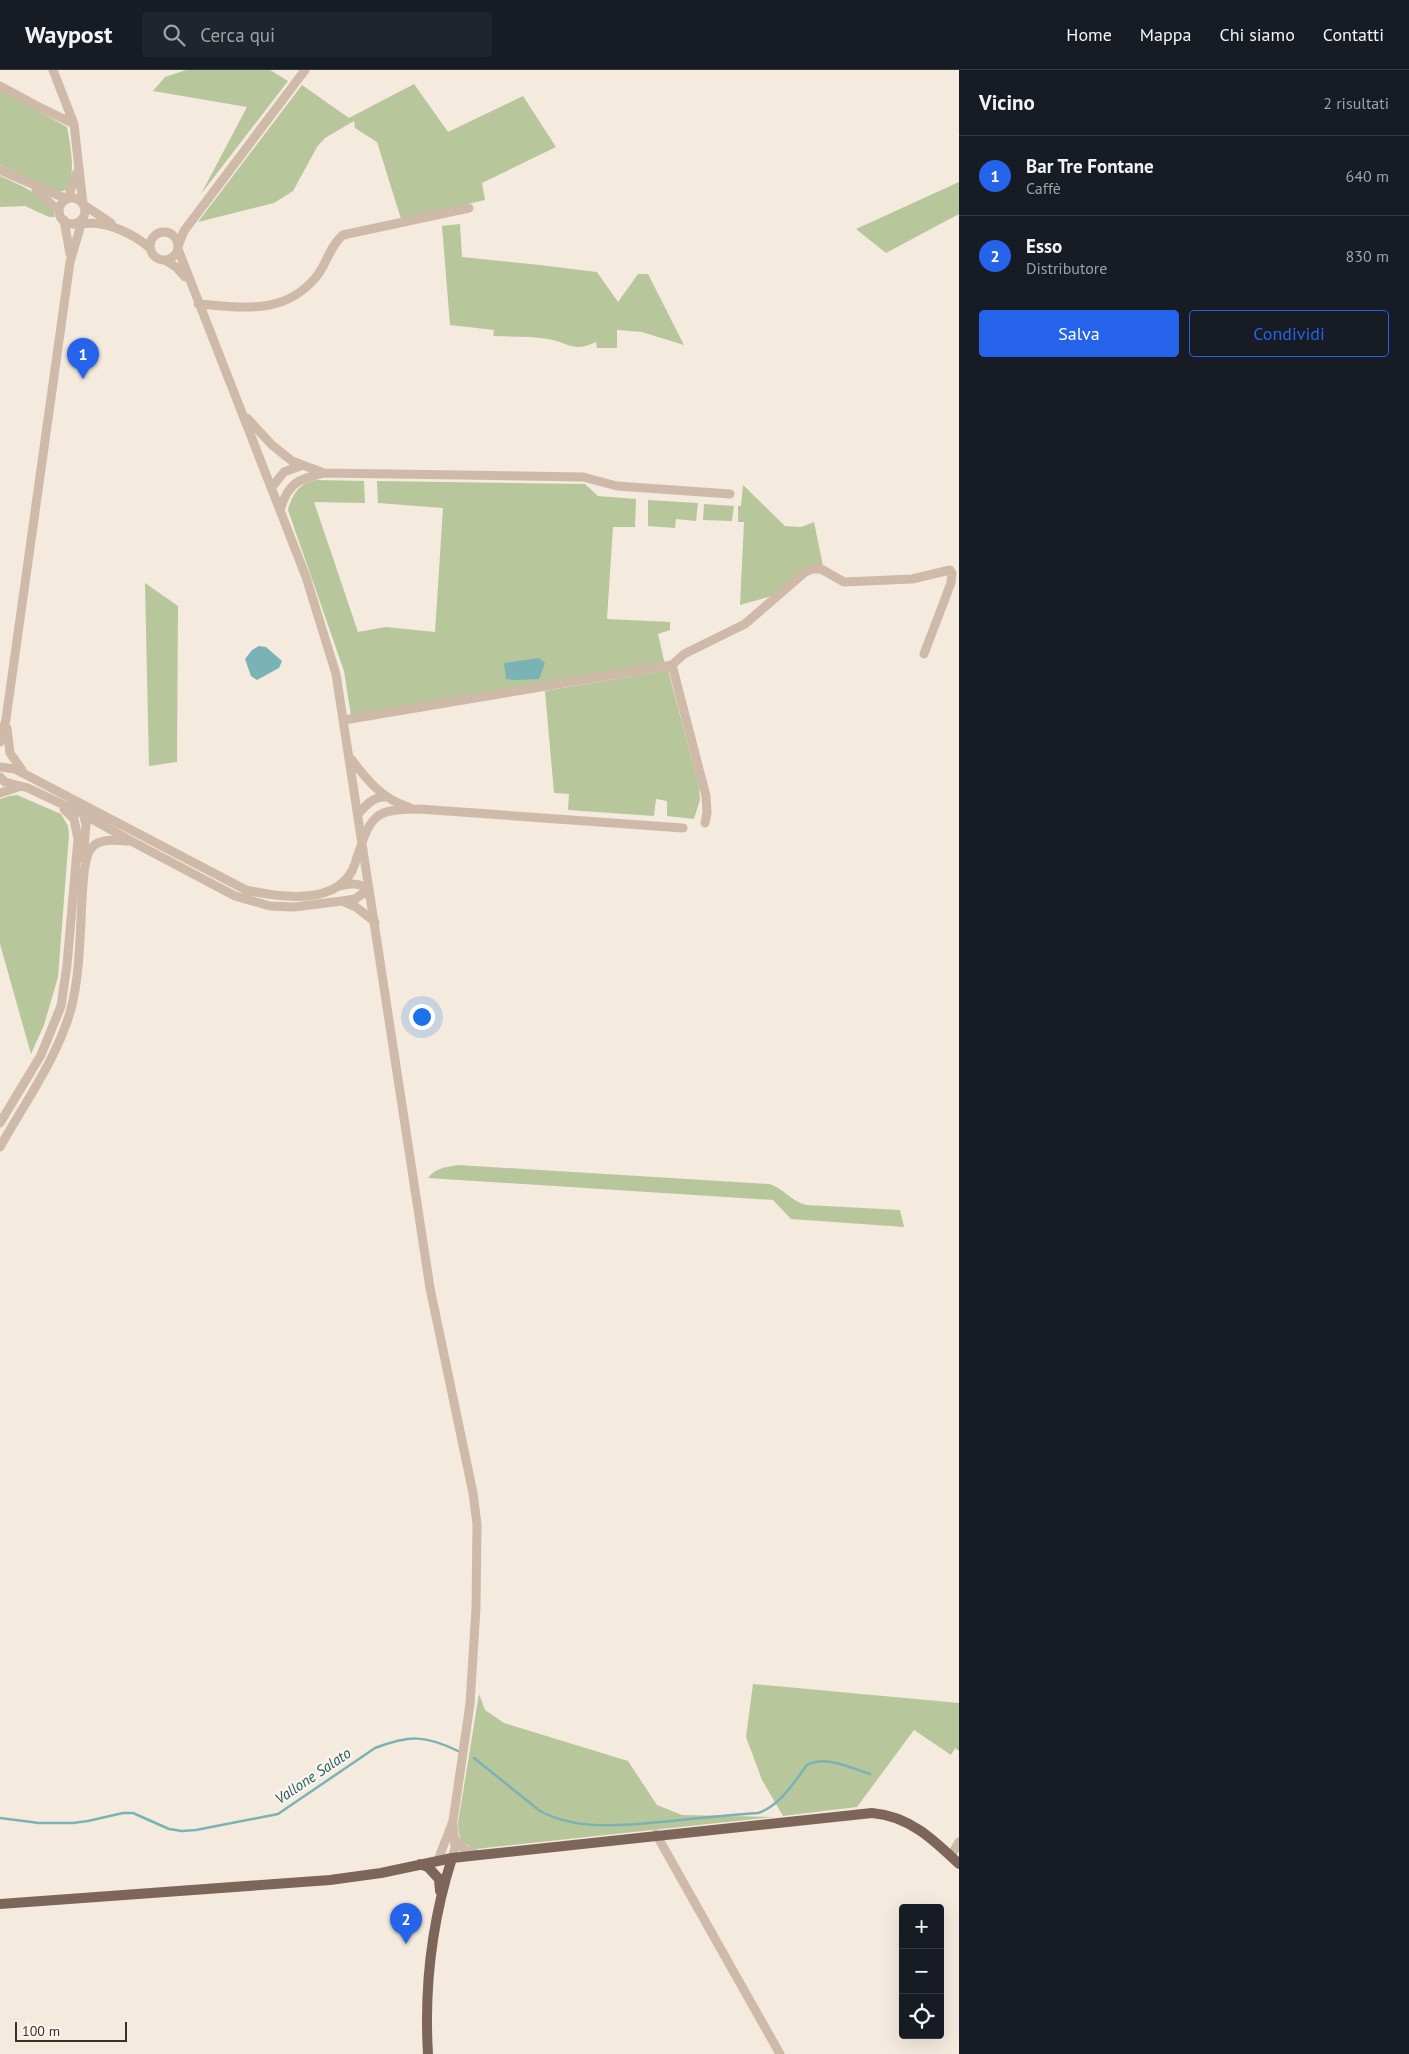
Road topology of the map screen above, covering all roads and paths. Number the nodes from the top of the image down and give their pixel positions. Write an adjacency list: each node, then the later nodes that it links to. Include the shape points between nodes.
1 (53, 70): 4 (street)
2 (305, 70): 15 (street, via 184,231)
3 (0, 86): 4 (street)
4 (74, 124): 5 (street)
5 (78, 162): 8 (street); 9 (street)
6 (0, 170): 7 (street)
7 (28, 184): 8 (street); 11 (street)
8 (68, 199): 9 (street, via 77,199); 11 (street)
9 (84, 204): 13 (street, via 85,212); 14 (street, via 100,218 127,230)
10 (469, 208): 20 (street, via 343,235 316,277 282,302 261,308)
11 (59, 211): 12 (street)
12 (64, 220): 13 (street); 18 (street)
13 (79, 222): 16 (street, via 109,226 138,239); 18 (street)
14 (157, 235): 15 (street, via 171,234); 16 (street, via 152,240)
15 (178, 247): 17 (street, via 173,257); 19 (street)
16 (151, 249): 17 (street, via 157,258)
17 (165, 260): 19 (street)
18 (70, 262): 30 (street)
19 (190, 282): 20 (street)
20 (198, 304): 21 (street)
21 (242, 412): 22 (street, via 272,445); 25 (street)
22 (303, 465): 23 (street); 25 (street, via 284,472)
23 (324, 473): 24 (street); 26 (street, via 583,477 617,486)
24 (298, 481): 25 (street); 27 (street, via 286,494)
25 (272, 482): 27 (street)
26 (730, 494)
27 (280, 510): 31 (street, via 328,643)
28 (924, 654): 29 (street, via 951,583 950,570 912,580 844,582 817,568 805,572 745,624 684,654)
29 (672, 665): 31 (street); 47 (street, via 706,796)
30 (6, 719): 32 (street); 35 (street, via 10,753)
31 (344, 720): 33 (street)
32 (0, 742)
33 (350, 758): 40 (street); 42 (street)
34 (0, 767): 35 (street)
35 (28, 776): 39 (street)
36 (0, 777): 37 (street)
37 (18, 787): 38 (street); 41 (street, via 28,788)
38 (0, 793)
39 (65, 796): 45 (street, via 78,805); 46 (street)
40 (385, 797): 42 (street); 43 (street)
41 (56, 802): 45 (street); 49 (street, via 74,819)
42 (359, 809): 44 (street, via 375,813); 51 (street)
43 (419, 809): 44 (street); 48 (street)
44 (387, 811): 51 (street, via 374,820)
45 (83, 814): 46 (street, via 91,812); 49 (street, via 79,820); 50 (street); 52 (street, via 86,825)
46 (111, 820): 53 (street, via 246,890 294,897 323,893)
47 (705, 823)
48 (683, 828)
49 (78, 839): 57 (street, via 67,965 60,1006 41,1055)
50 (131, 841): 52 (street, via 97,843 88,853); 55 (street, via 235,896 253,902 294,907)
51 (362, 845): 53 (street, via 352,872); 54 (street)
52 (84, 879): 58 (street, via 78,966 71,1008 51,1058)
53 (338, 886): 54 (street, via 351,883)
54 (369, 889): 55 (street, via 355,899); 56 (street)
55 (342, 901): 56 (street, via 356,907)
56 (374, 922): 59 (street, via 430,1288 477,1524 472,1678)
57 (0, 1123)
58 (0, 1147)
59 (453, 1821): 61 (street); 63 (street)
60 (656, 1834): 64 (main road); 66 (main road, via 872,1813 913,1825); 73 (street)
61 (454, 1838): 64 (street); 65 (street)
62 (959, 1842): 66 (street)
63 (440, 1856): 65 (main road); 67 (main road); 69 (main road)
64 (472, 1856): 65 (main road); 68 (main road, via 457,1862)
65 (452, 1858): 68 (main road)
66 (955, 1860)
67 (423, 1864): 69 (main road); 71 (main road, via 330,1880)
68 (448, 1871): 70 (main road)
69 (439, 1879): 70 (main road)
70 (440, 1899): 72 (main road, via 427,1983)
71 (0, 1904)
72 (428, 2054)
73 (780, 2054)

